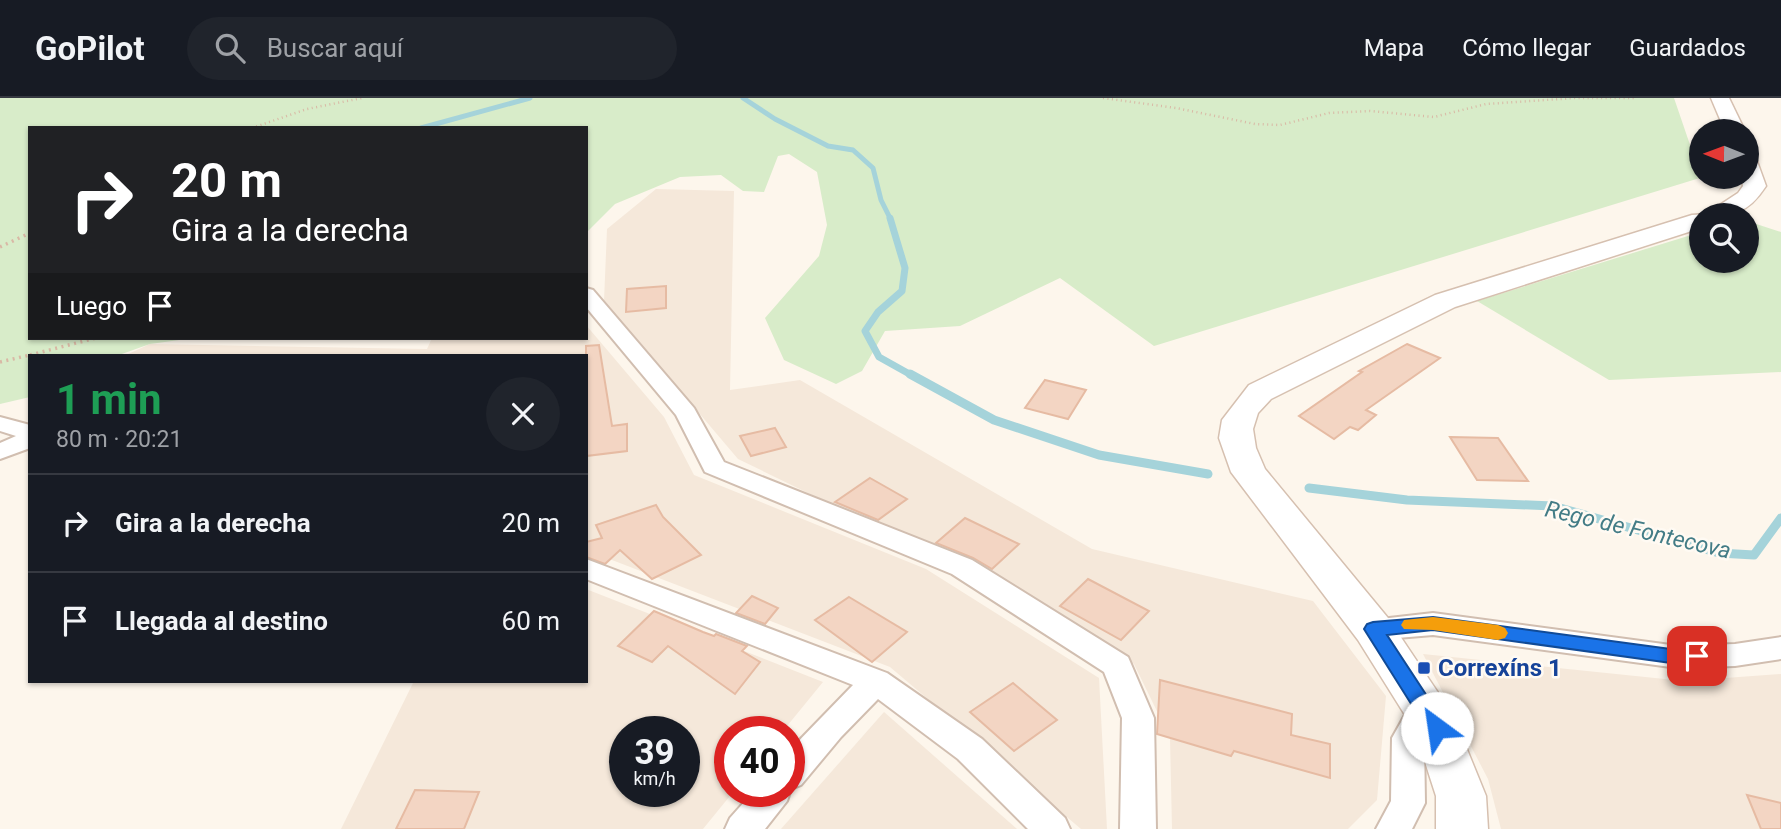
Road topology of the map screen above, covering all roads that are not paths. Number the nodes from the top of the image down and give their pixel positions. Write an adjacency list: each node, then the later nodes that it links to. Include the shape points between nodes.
1 (1720, 98): 2 (street)
2 (1730, 119)
3 (1753, 189): 4 (street)
4 (1737, 203)
5 (1689, 224): 12 (street, via 1445,300 1260,392 1244,407 1235,426 1237,447 1249,472)
6 (588, 296): 20 (street, via 686,413 714,467 962,567 1117,665 1138,718)
7 (0, 424): 8 (street)
8 (28, 432)
9 (28, 440): 10 (street)
10 (0, 452)
11 (588, 569): 14 (street)
12 (1373, 629): 13 (street, via 1433,624 1678,657); 15 (street)
13 (1781, 648)
14 (876, 681): 16 (street); 19 (street, via 970,749)
15 (1425, 708): 21 (street, via 1408,738 1408,803); 22 (street, via 1437,728 1461,796)
16 (805, 756)
17 (762, 807): 18 (street)
18 (743, 829)
19 (1052, 829)
20 (1138, 829)
21 (1394, 829)
22 (1462, 829)

